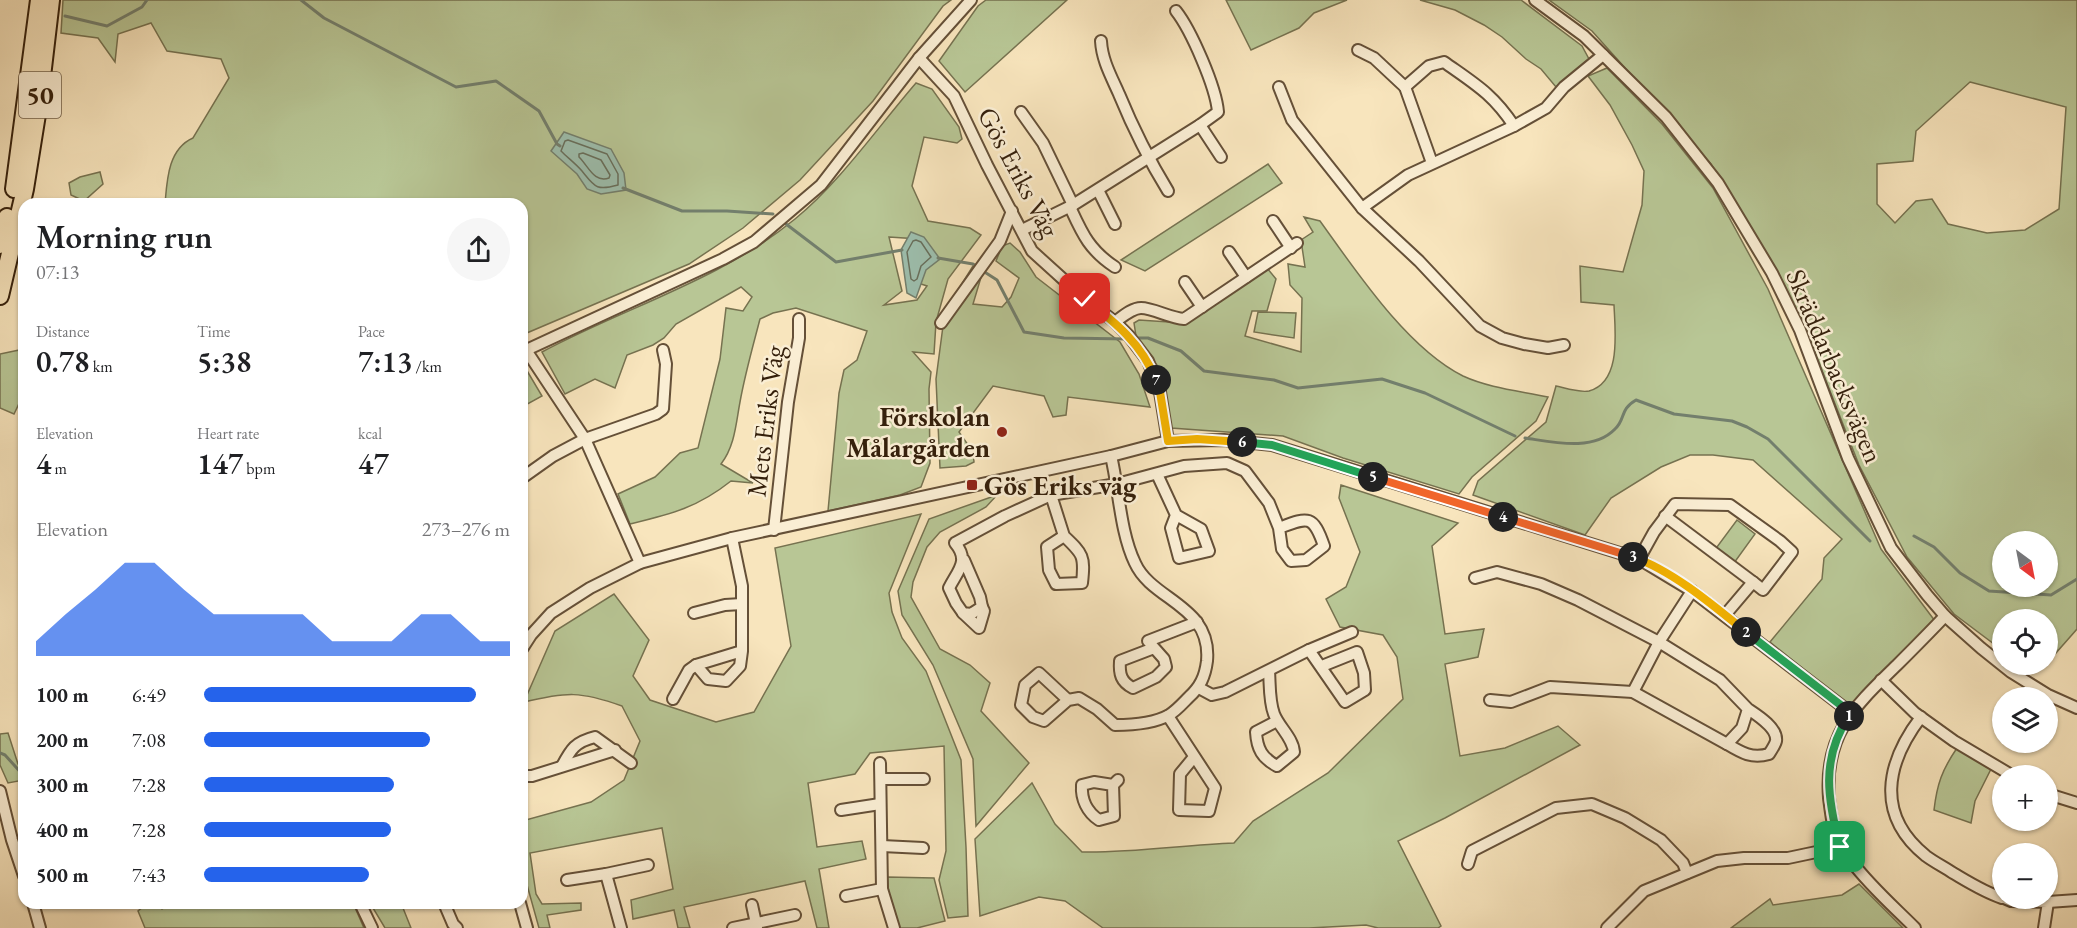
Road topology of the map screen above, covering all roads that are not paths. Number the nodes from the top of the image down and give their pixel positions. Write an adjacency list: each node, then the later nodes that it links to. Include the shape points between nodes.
1 (39, 0): 28 (highway, 50, via 14,186)
2 (51, 0): 20 (highway, 50)
3 (971, 0): 9 (street)
4 (1536, 0): 8 (street, Skräddarbacksvägen)
5 (1176, 11): 13 (street, via 1184,21 1217,100 1218,112)
6 (1101, 41): 16 (street, via 1102,57)
7 (1358, 50): 11 (street, via 1374,58)
8 (1603, 55): 14 (street, via 1564,87 1546,108); 66 (street, Skräddarbacksvägen, via 1666,117 1718,183 1772,273 1800,330 1848,458 1891,548)
9 (919, 58): 23 (street, Gös Eriks Väg, via 954,96); 39 (street, via 821,185 754,242)
10 (1279, 87): 22 (street, via 1292,120)
11 (1405, 87): 14 (street, via 1429,66 1444,62 1490,94); 17 (street)
12 (1021, 112): 21 (street, via 1043,143)
13 (1200, 125): 15 (street); 16 (street)
14 (1514, 126): 17 (street)
15 (1221, 157)
16 (1148, 158): 18 (street); 19 (street)
17 (1432, 163): 22 (street)
18 (1098, 190): 21 (street); 26 (street)
19 (1168, 191)
20 (23, 198)
21 (1071, 206): 27 (street); 30 (street, via 1087,243)
22 (1362, 208): 38 (street, via 1480,326 1524,344 1548,348)
23 (1012, 211): 27 (street, Gös Eriks Väg); 36 (street, via 1000,241)
24 (18, 219): 33 (highway, 50)
25 (1273, 221): 31 (street, via 1294,245)
26 (1115, 224)
27 (1022, 230): 37 (street, Gös Eriks Väg, via 1032,251)
28 (0, 245)
29 (1229, 252): 31 (street)
30 (1115, 267)
31 (1246, 277): 34 (street)
32 (1185, 282): 34 (street)
33 (0, 296)
34 (1202, 307): 37 (street, via 1184,319 1141,308)
35 (799, 319): 52 (street, Mets Eriks Väg)
36 (941, 322)
37 (1115, 322): 43 (street, Gös Eriks Väg, via 1148,361 1160,392)
38 (1564, 345)
39 (528, 349)
40 (663, 350): 42 (street, via 663,409)
41 (528, 357): 42 (street)
42 (585, 439): 45 (street); 57 (street)
43 (1168, 441): 44 (street); 55 (street, via 1224,440 1272,445)
44 (1111, 456): 47 (street); 52 (street)
45 (528, 474)
46 (1156, 474): 47 (street); 49 (street); 51 (street, via 1184,466 1227,463 1245,471 1254,481)
47 (1117, 484): 48 (street); 67 (street, via 1126,535 1142,576)
48 (1051, 495): 53 (street); 56 (street, via 955,543)
49 (1176, 515)
50 (1665, 516): 55 (street); 59 (street); 59 (street, via 1675,504 1730,505 1792,552 1763,590)
51 (1279, 528): 51 (street, via 1282,549 1291,561 1306,560 1324,546 1313,521 1305,518)
52 (774, 530): 54 (street, Mets Eriks Väg)
53 (1064, 536): 53 (street, via 1047,547 1049,570 1056,584 1082,583 1084,566 1080,552)
54 (732, 538): 57 (street, Mets Eriks Väg); 61 (street)
55 (1639, 559): 60 (street)
56 (964, 560): 62 (street); 64 (street, via 949,588)
57 (640, 562): 69 (street, Mets Eriks Väg, via 551,613)
58 (1476, 578): 70 (street, via 1497,572 1540,584)
59 (1753, 582): 65 (street)
60 (1692, 591): 65 (street); 70 (street)
61 (742, 604): 63 (street); 73 (street)
62 (982, 607): 64 (street, via 971,614); 64 (street, via 979,628)
63 (694, 613)
64 (963, 613)
65 (1725, 615): 85 (street)
66 (1945, 616): 77 (street); 83 (street, Skräddarbacksvägen, via 2011,672)
67 (1197, 622): 71 (street, via 1148,641); 78 (street, via 1208,648 1206,672)
68 (1352, 632): 72 (street)
69 (528, 640)
70 (1659, 642): 79 (street); 84 (street, via 1720,680)
71 (1154, 648): 71 (street, via 1166,667 1156,677 1133,688 1125,684 1119,672 1120,661)
72 (1309, 650): 75 (street); 76 (street)
73 (742, 651): 74 (street); 74 (street, via 740,666 726,681 708,679)
74 (696, 666): 80 (street, via 689,670)
75 (1322, 666): 75 (street, via 1345,702 1365,690 1358,652)
76 (1269, 670): 78 (street, via 1226,692 1212,695); 88 (street, via 1272,710)
77 (1881, 680): 85 (street); 87 (street)
78 (1199, 688): 86 (street)
79 (1633, 692): 82 (street, via 1550,687 1510,702); 89 (street)
80 (673, 699)
81 (1068, 700): 81 (street, via 1039,674 1025,685 1021,705 1044,721); 86 (street, via 1079,698 1115,725 1136,725)
82 (1490, 700)
83 (2077, 708)
84 (1748, 709): 89 (street, via 1742,728); 89 (street, via 1774,732 1776,741 1769,754 1757,758)
85 (1851, 713): 105 (street, via 1838,736 1828,785 1830,812)
86 (1168, 716): 91 (street)
87 (1921, 717): 94 (street); 114 (street, via 1893,766 1890,787 1897,821 1926,856)
88 (1277, 721)
89 (1728, 744)
90 (615, 750): 92 (street); 95 (street); 95 (street, via 595,736 585,739 572,747)
91 (1194, 757): 91 (street, via 1215,789 1209,811 1179,810 1180,774)
92 (631, 763)
93 (880, 763): 97 (street)
94 (1994, 765)
95 (562, 766): 96 (street)
96 (528, 776)
97 (881, 779): 98 (street); 102 (street)
98 (924, 779)
99 (0, 791): 107 (street)
100 (2058, 797): 101 (street)
101 (2077, 803)
102 (880, 804): 103 (street); 104 (street)
103 (841, 810)
104 (882, 846): 106 (street); 113 (street)
105 (1840, 847): 110 (street, via 1788,858 1717,861); 134 (street, via 1867,882)
106 (923, 848)
107 (18, 858)
108 (1468, 864): 110 (street, via 1472,851 1556,808 1592,804 1661,840 1683,863)
109 (648, 865): 111 (street)
110 (1687, 873): 133 (street, via 1644,891)
111 (606, 874): 112 (street); 130 (street)
112 (567, 880)
113 (882, 889): 115 (street); 132 (street)
114 (1992, 894)
115 (846, 896)
116 (2077, 900): 117 (street)
117 (2058, 901)
118 (752, 905): 125 (street)
119 (35, 909): 127 (street)
120 (363, 909): 128 (street)
121 (447, 909): 129 (street)
122 (521, 909): 126 (street)
123 (2047, 909): 135 (street)
124 (795, 915): 125 (street)
125 (757, 926): 131 (street)
126 (524, 927)
127 (40, 928)
128 (372, 928)
129 (457, 928)
130 (621, 928)
131 (733, 928)
132 (894, 928)
133 (1607, 928)
134 (1915, 928)
135 (2044, 928)

